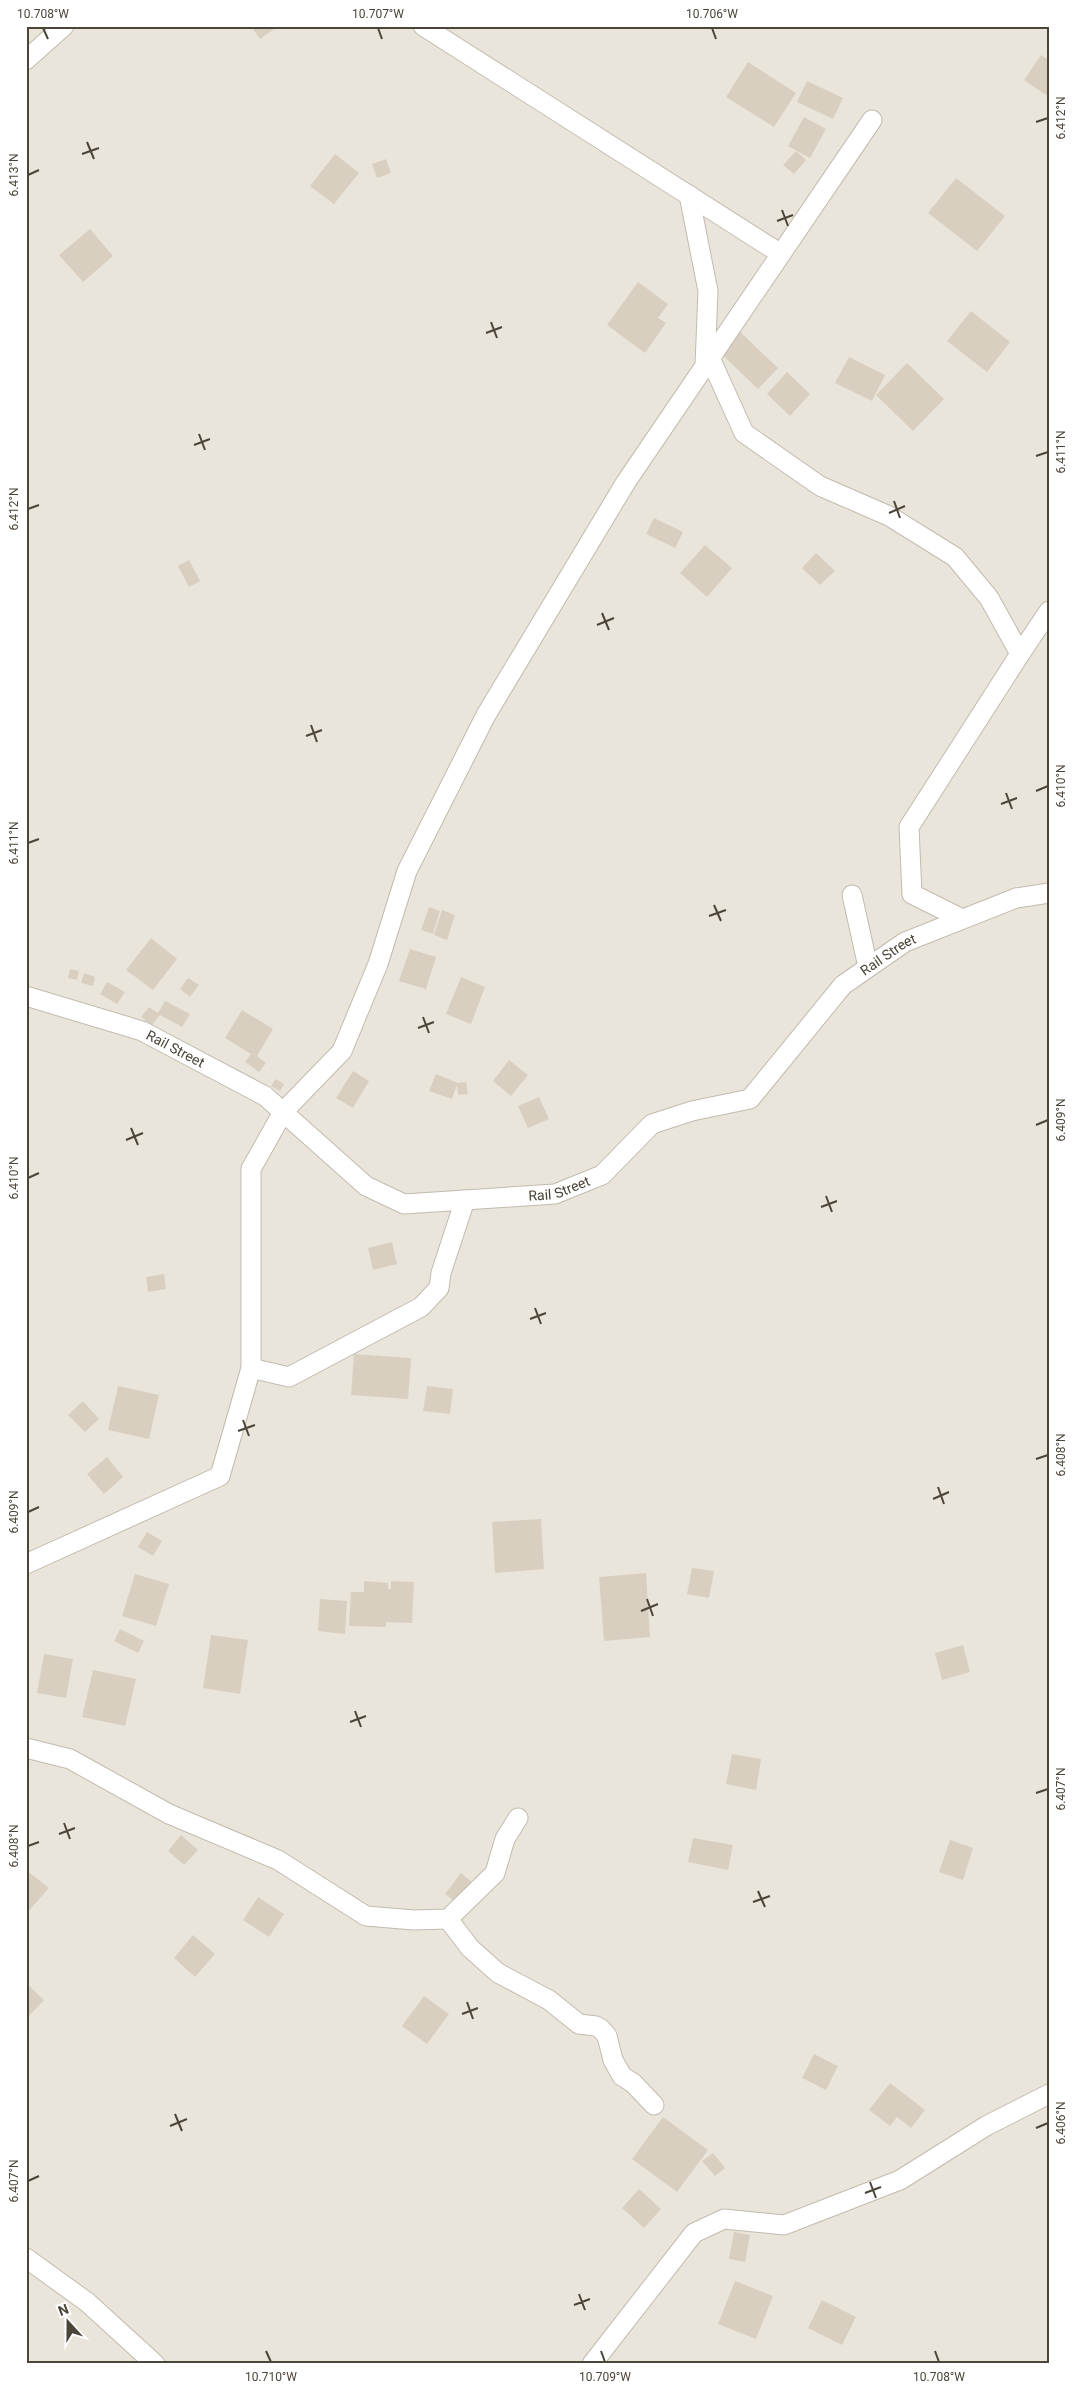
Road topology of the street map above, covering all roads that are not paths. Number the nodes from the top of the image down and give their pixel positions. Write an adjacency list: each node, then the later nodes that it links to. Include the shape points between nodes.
1 (64, 26): 3 (street)
2 (423, 26): 5 (street)
3 (26, 60)
4 (872, 120): 6 (street)
5 (689, 195): 6 (street); 7 (street, via 708,291)
6 (781, 254): 7 (street)
7 (708, 361): 9 (street, via 744,433 820,486 889,516 955,557 989,598); 15 (street, via 626,482 486,715 407,871 378,964 342,1051)
8 (1049, 611): 9 (street)
9 (1020, 654): 12 (street, via 909,827 912,894)
10 (1049, 894): 12 (street, Rail Street, via 1016,898)
11 (852, 895): 13 (street)
12 (962, 919): 13 (street, Rail Street, via 905,942)
13 (868, 968): 16 (street, Rail Street, via 844,985 750,1099 652,1124 602,1175 555,1194)
14 (26, 996): 15 (street, Rail Street, via 142,1031 265,1096)
15 (283, 1112): 16 (street, Rail Street, via 366,1186 404,1204); 17 (street, via 252,1169)
16 (465, 1200): 17 (street, via 440,1272 439,1288 421,1307 289,1377)
17 (251, 1368): 18 (street, via 220,1476)
18 (26, 1564)
19 (26, 1748): 21 (street, via 70,1759 169,1814 278,1860 366,1916)
20 (518, 1818): 21 (street, via 505,1839 495,1873)
21 (448, 1919): 23 (street, via 470,1948 498,1973 548,2000 579,2024 601,2029 607,2036 613,2060 622,2076)
22 (1049, 2094): 26 (street, via 986,2126 892,2183 784,2225 724,2219 694,2232)
23 (654, 2105)
24 (26, 2258): 25 (street, via 87,2302)
25 (155, 2364)
26 (592, 2364)

